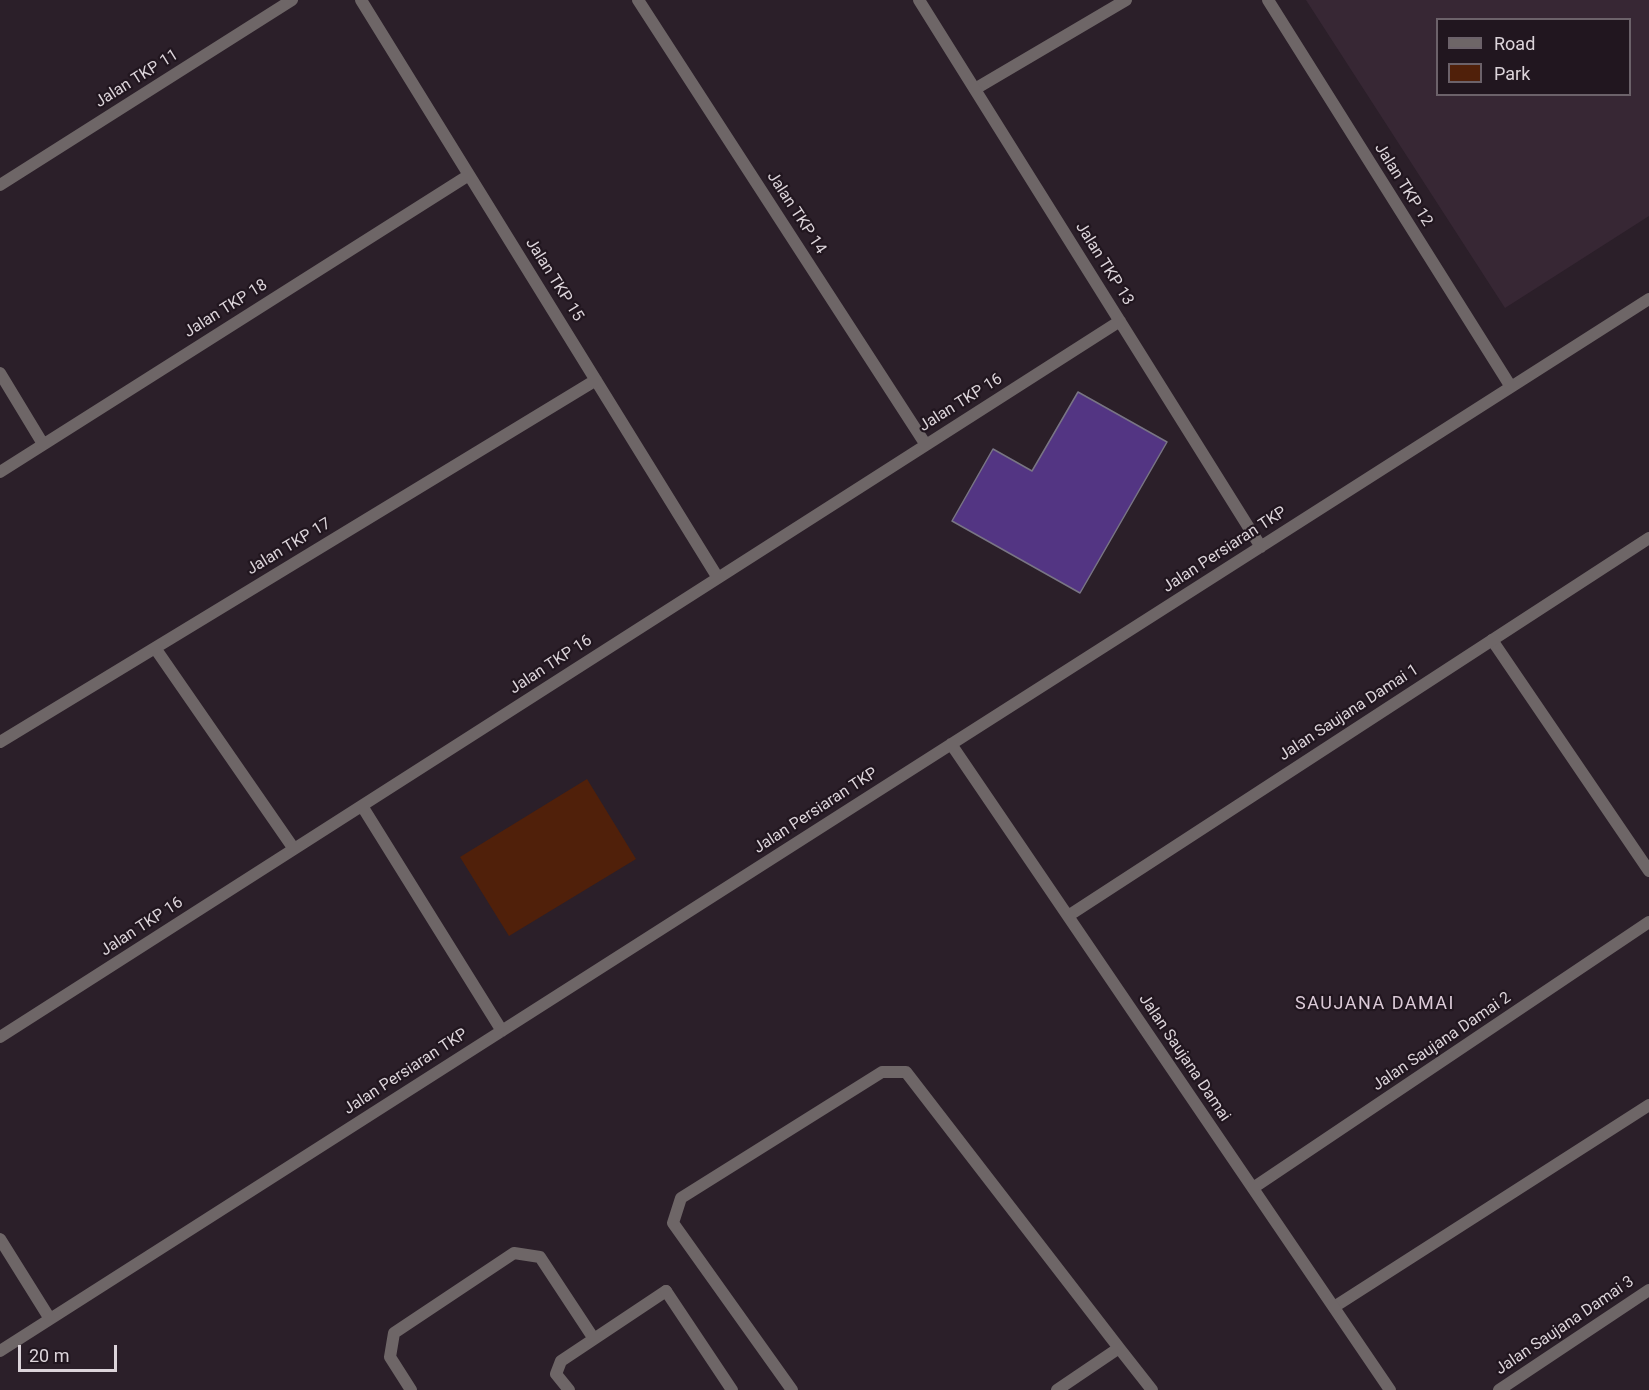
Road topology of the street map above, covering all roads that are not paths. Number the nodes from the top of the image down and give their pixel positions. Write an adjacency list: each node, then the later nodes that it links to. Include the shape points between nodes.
1 (292, 0): 9 (street, Jalan TKP 11)
2 (361, 0): 8 (street, Jalan TKP 15)
3 (638, 0): 16 (street, Jalan TKP 14)
4 (919, 0): 7 (street, Jalan TKP 13)
5 (1126, 0): 7 (street)
6 (1268, 0): 14 (street, Jalan TKP 12)
7 (975, 89): 11 (street, Jalan TKP 13)
8 (469, 175): 13 (street, Jalan TKP 15); 15 (street, Jalan TKP 18)
9 (0, 185)
10 (1649, 299): 14 (street, Jalan Persiaran TKP)
11 (1120, 321): 16 (street, Jalan TKP 16); 19 (street, Jalan TKP 13)
12 (0, 373): 15 (street)
13 (596, 380): 20 (street, Jalan TKP 15); 22 (street, Jalan TKP 17)
14 (1511, 387): 19 (street, Jalan Persiaran TKP)
15 (44, 444): 17 (street, Jalan TKP 18)
16 (926, 445): 20 (street, Jalan TKP 16)
17 (0, 472)
18 (1649, 538): 21 (street, Jalan Saujana Damai 1)
19 (1261, 546): 24 (street, Jalan Persiaran TKP)
20 (718, 578): 25 (street, Jalan TKP 16)
21 (1492, 640): 27 (street); 28 (street, Jalan Saujana Damai 1)
22 (155, 648): 23 (street, Jalan TKP 17); 26 (street)
23 (0, 742)
24 (951, 744): 28 (street, Jalan Saujana Damai); 30 (street, Jalan Persiaran TKP)
25 (362, 806): 26 (street, Jalan TKP 16); 30 (street)
26 (294, 849): 31 (street, Jalan TKP 16)
27 (1649, 872)
28 (1068, 916): 33 (street, Jalan Saujana Damai)
29 (1649, 922): 33 (street, Jalan Saujana Damai 2)
30 (502, 1030): 37 (street, Jalan Persiaran TKP)
31 (0, 1037)
32 (1649, 1105): 36 (street)
33 (1253, 1188): 36 (street, Jalan Saujana Damai)
34 (0, 1239): 37 (street)
35 (1649, 1290): 48 (street, Jalan Saujana Damai 3)
36 (1334, 1307): 47 (street, Jalan Saujana Damai)
37 (50, 1318): 40 (street, Jalan Persiaran TKP)
38 (594, 1339): 41 (street, via 540,1257 514,1253 394,1333 390,1357); 42 (street, via 561,1361 556,1374); 43 (street, via 666,1292)
39 (1119, 1348): 44 (street, via 906,1072 882,1072 681,1198 673,1223); 45 (street); 46 (street)
40 (0, 1351)
41 (411, 1390)
42 (569, 1390)
43 (732, 1390)
44 (792, 1390)
45 (1057, 1390)
46 (1152, 1390)
47 (1390, 1390)
48 (1499, 1390)

